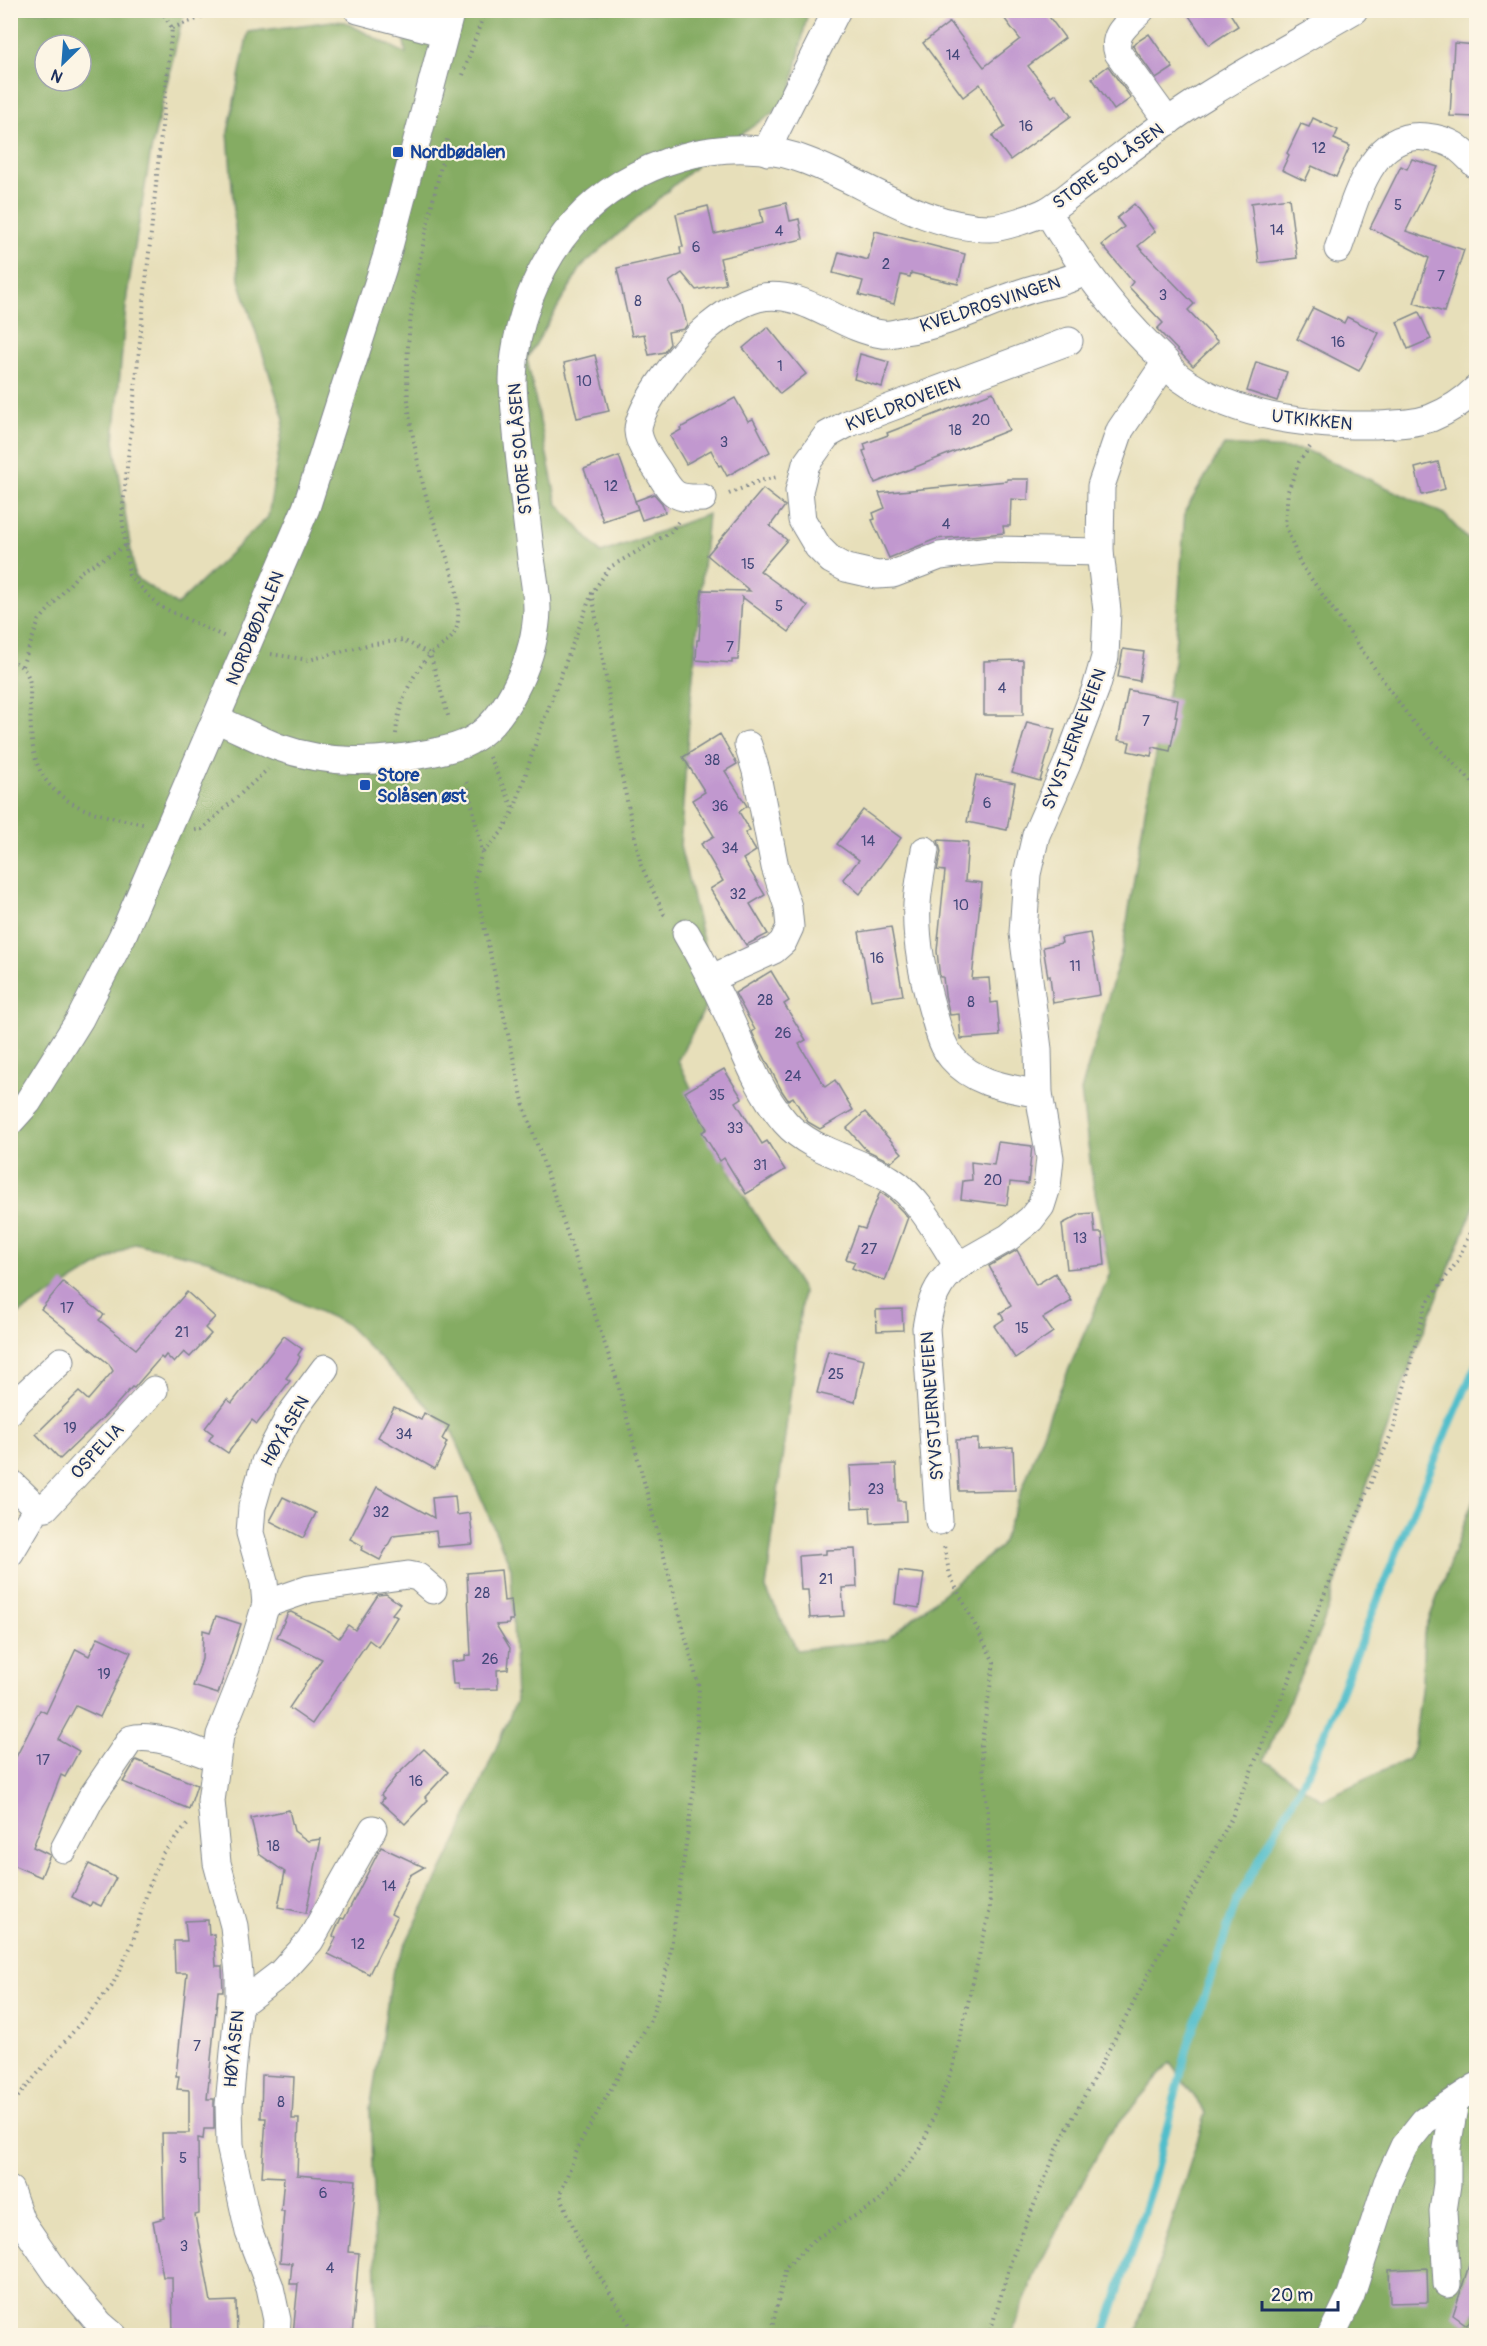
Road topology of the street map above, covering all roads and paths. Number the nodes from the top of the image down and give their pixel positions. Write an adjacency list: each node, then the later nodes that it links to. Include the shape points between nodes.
1 (161, 10): 9 (path)
2 (222, 10): 9 (path)
3 (358, 10): 8 (street, NORDBØDALEN)
4 (485, 10): 10 (path)
5 (837, 10): 13 (street)
6 (1141, 10): 11 (street, via 1119,32 1115,44)
7 (1354, 10): 11 (street, STORE SOLÅSEN)
8 (448, 22): 32 (street, NORDBØDALEN, via 386,258 324,455 306,508)
9 (172, 28): 24 (path, via 122,516)
10 (463, 77)
11 (1168, 122): 15 (street, STORE SOLÅSEN)
12 (448, 134): 29 (path, via 406,354 413,436 428,505 456,588 458,621 450,642)
13 (768, 152): 15 (street, STORE SOLÅSEN, via 804,159 946,222 993,228); 34 (street, STORE SOLÅSEN, via 726,149 685,156 647,169 597,201 572,225 545,265 525,310 513,380 537,604 536,630 516,689)
14 (1476, 165): 16 (street, via 1445,140 1414,136 1394,141 1374,160 1364,178)
15 (1047, 211): 17 (street, UTKIKKEN)
16 (1338, 249)
17 (1085, 271): 19 (street, UTKIKKEN, via 1136,333); 23 (street, KVELDROSVINGEN, via 928,327 884,334 787,297 761,298 739,305 706,328 641,412 638,431 644,449 675,495)
18 (1069, 341): 22 (street, KVELDROVEIEN, via 849,423 827,435 806,464)
19 (1166, 362): 21 (street, UTKIKKEN, via 1178,377 1221,401 1273,417); 25 (street, SYVSTJERNEVEIEN, via 1120,430 1101,486)
20 (1476, 389): 21 (street, UTKIKKEN, via 1463,403 1430,418 1403,424)
21 (1327, 424): 39 (path, via 1299,462 1288,491 1285,524 1300,563 1412,721)
22 (802, 477): 23 (path, via 782,476 759,481 732,494); 25 (street, KVELDROVEIEN, via 802,520 818,547 846,568 877,575 893,574 940,556 991,550)
23 (693, 498): 26 (path, via 671,532 610,567)
24 (125, 546): 27 (path, via 129,575 159,606); 31 (path, via 80,572 39,621)
25 (1100, 552): 46 (street, SYVSTJERNEVEIEN, via 1107,611 1105,657 1067,764 1036,835 1027,874 1023,933 1038,1049)
26 (592, 592): 40 (path); 44 (path, via 623,782 641,865 664,914)
27 (229, 639)
28 (263, 653): 29 (path, via 309,660 403,640)
29 (430, 654): 33 (path); 37 (path, via 414,675 397,718)
30 (10, 659): 31 (path)
31 (21, 666): 41 (path, via 30,680 32,748 39,770 51,788 87,810)
32 (216, 718): 36 (street, STORE SOLÅSEN); 41 (street, NORDBØDALEN)
33 (449, 719)
34 (479, 735): 37 (street, STORE SOLÅSEN, via 451,748); 40 (path)
35 (748, 745): 45 (street, via 790,927 774,950)
36 (281, 748): 37 (street, STORE SOLÅSEN, via 342,761); 41 (path, via 267,772 202,829)
37 (397, 759)
38 (467, 782): 43 (path)
39 (1476, 786)
40 (514, 810): 43 (path)
41 (167, 831): 47 (street, NORDBØDALEN, via 122,937 80,1018 28,1102)
42 (925, 850): 46 (street, via 917,927 925,982 942,1041 967,1072 999,1087)
43 (482, 852): 69 (path, via 474,881 524,1106 616,1377 699,1687 694,1788 669,1961 651,2019 580,2143 560,2194 582,2248)
44 (686, 933): 45 (street)
45 (712, 978): 49 (street, via 753,1073 786,1124 808,1142 893,1181 918,1205)
46 (1039, 1094): 49 (street, SYVSTJERNEVEIEN, via 1050,1158 1041,1206 1009,1237)
47 (10, 1122)
48 (1476, 1219): 75 (path, via 1457,1262 1425,1306 1394,1427 1232,1816 1060,2142 1012,2258)
49 (958, 1266): 56 (street, SYVSTJERNEVEIEN, via 946,1275 930,1302 926,1328)
50 (61, 1361): 53 (street)
51 (325, 1368): 59 (street, HØYÅSEN, via 290,1415 265,1462 252,1507 250,1533)
52 (154, 1390): 55 (street, OSPELIA, via 46,1507)
53 (10, 1411)
54 (10, 1482): 55 (street)
55 (37, 1508): 57 (street, OSPELIA)
56 (939, 1521): 74 (path, via 950,1576 994,1662 981,1746 988,1816 990,1908 953,2067 921,2148 879,2202 815,2239 786,2267)
57 (10, 1553)
58 (434, 1590): 59 (street, via 418,1577 408,1575 309,1589)
59 (266, 1604): 60 (street, HØYÅSEN, via 248,1667 220,1735)
60 (216, 1758): 61 (street, HØYÅSEN); 63 (street, via 142,1736 131,1739 91,1798)
61 (211, 1801): 64 (street, HØYÅSEN, via 217,1863 234,1926); 66 (path, via 162,1854 132,1944 112,1986)
62 (373, 1829): 64 (street, via 310,1941 281,1973 247,1999)
63 (64, 1849)
64 (239, 1999): 71 (street, HØYÅSEN, via 229,2105 230,2145 249,2232 278,2320)
65 (1466, 2094): 68 (street, via 1447,2148 1443,2211); 76 (street, via 1424,2121 1404,2146 1387,2183 1351,2295)
66 (10, 2106)
67 (12, 2197): 70 (street, via 21,2222 58,2275)
68 (1447, 2284)
69 (632, 2328): 72 (path); 73 (path)
70 (114, 2336)
71 (276, 2336)
72 (624, 2336)
73 (637, 2336)
74 (770, 2336)
75 (989, 2336)
76 (1331, 2336)

